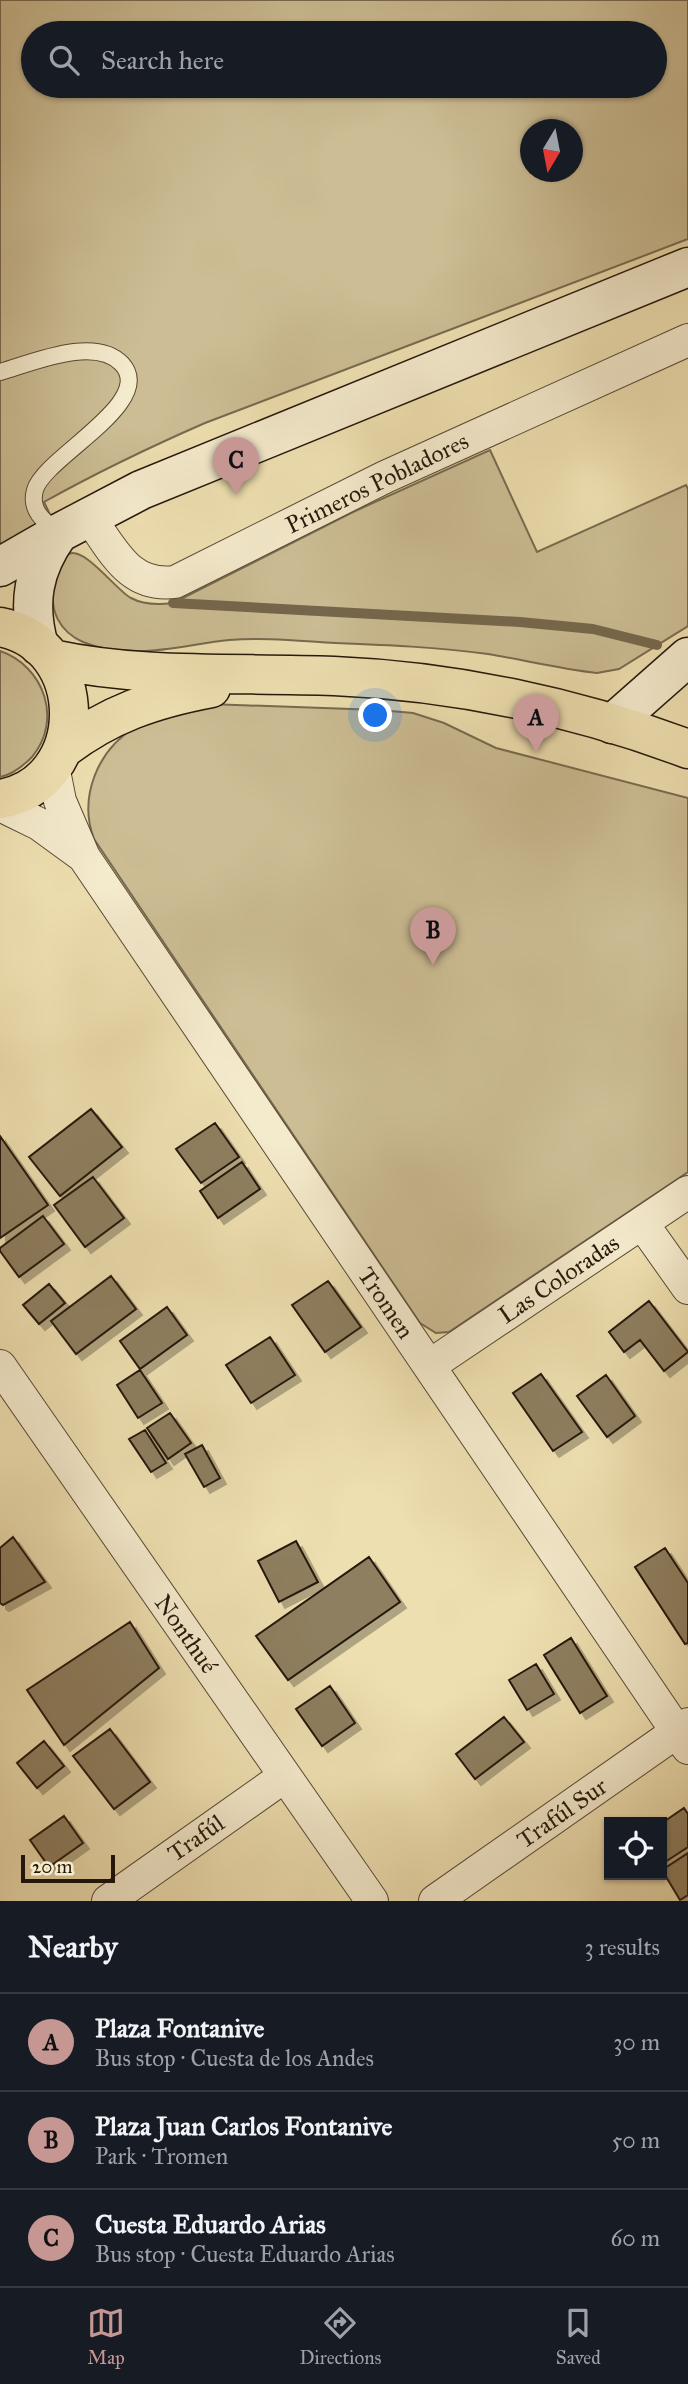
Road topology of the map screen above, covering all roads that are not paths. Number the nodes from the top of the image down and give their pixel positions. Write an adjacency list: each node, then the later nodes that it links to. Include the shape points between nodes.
1 (688, 267): 4 (street, via 195,467)
2 (688, 340): 4 (street, Primeros Pobladores, via 385,477 175,582 148,582 132,574)
3 (0, 372): 4 (lane, via 83,350 115,358 128,374 116,410 44,474 35,489 38,514)
4 (74, 525): 5 (street); 7 (street, via 44,558 34,587 32,618)
5 (0, 567)
6 (0, 627): 7 (main road, via 23,635)
7 (45, 653): 9 (main road, via 105,669); 12 (main road, via 62,675 71,713)
8 (688, 657): 10 (street)
9 (273, 676): 10 (main road, via 335,676 450,688); 12 (main road, via 135,707 107,719)
10 (612, 724): 11 (main road)
11 (688, 749)
12 (58, 758): 13 (main road, via 40,780); 15 (street, Tromen, via 60,801)
13 (0, 799)
14 (0, 805): 15 (street, Tromen, via 27,817)
15 (84, 857): 20 (street, Tromen)
16 (688, 1192): 17 (street, Las Coloradas)
17 (642, 1223): 18 (street); 20 (street, Las Coloradas)
18 (688, 1289)
19 (0, 1366): 22 (street, Nonthué)
20 (429, 1366): 21 (street, Tromen)
21 (684, 1735): 25 (street, Trafúl Sur)
22 (285, 1776): 23 (street, Trafúl); 24 (street, Nonthué)
23 (108, 1901)
24 (372, 1901)
25 (435, 1901)

